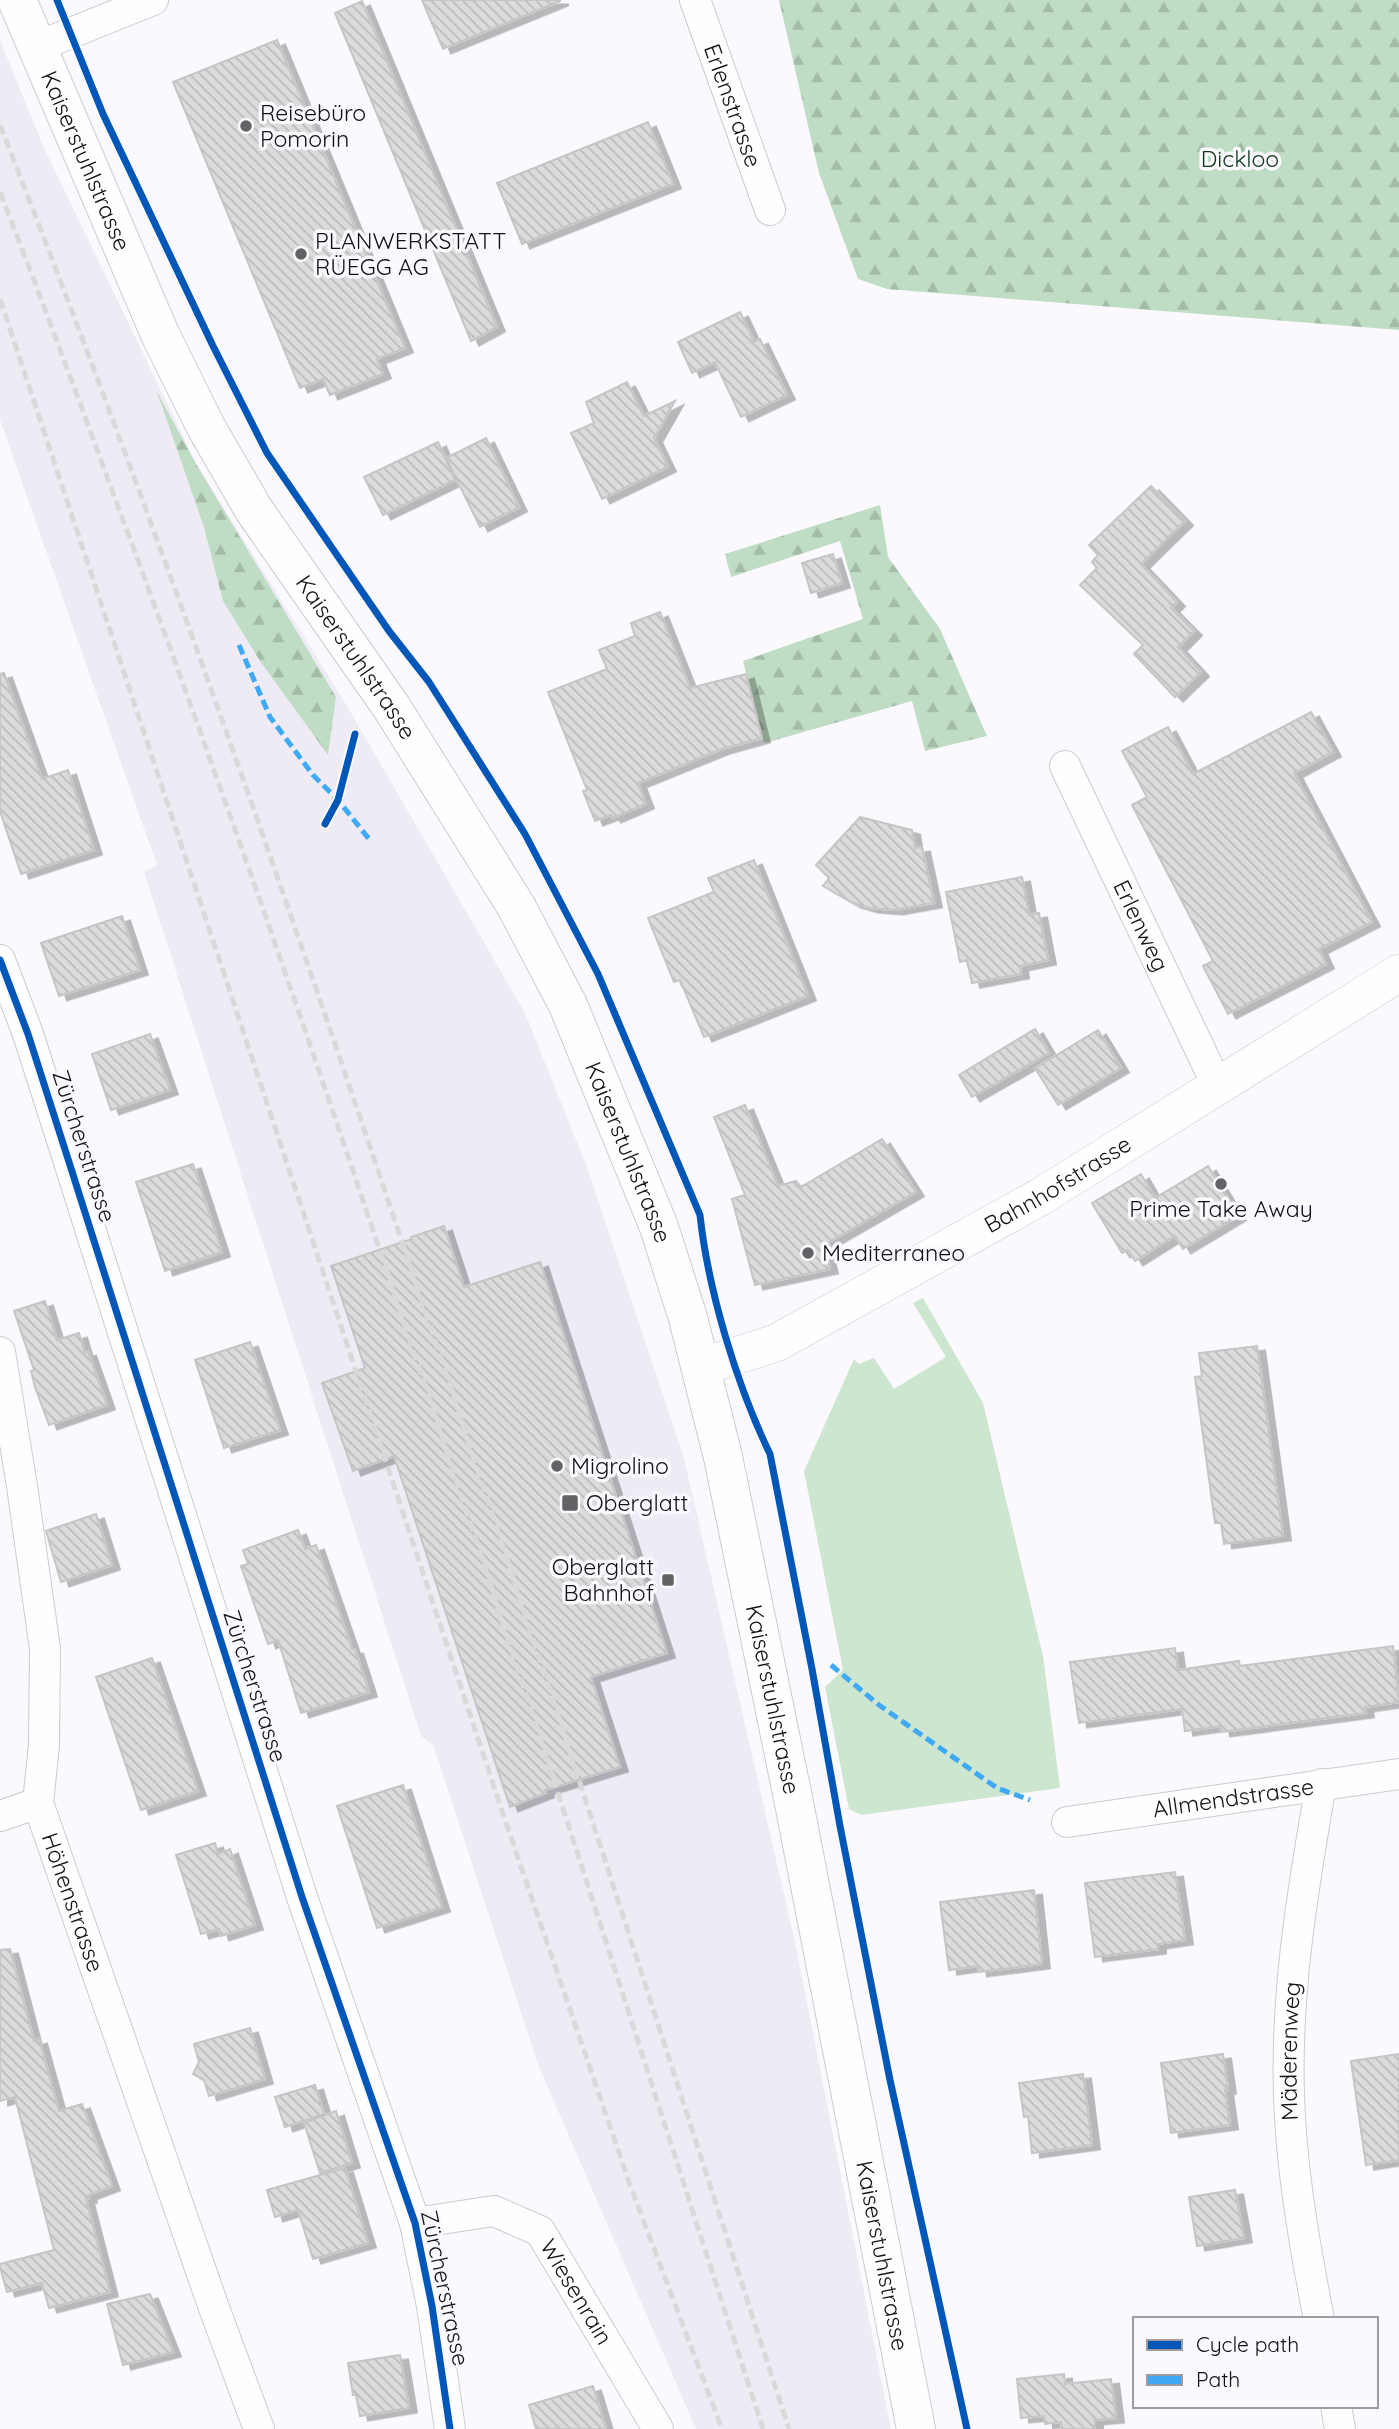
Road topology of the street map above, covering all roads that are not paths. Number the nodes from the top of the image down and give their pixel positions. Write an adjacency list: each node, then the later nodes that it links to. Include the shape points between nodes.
1 (17, 0): 4 (main road, Kaiserstuhlstrasse)
2 (153, 0): 4 (street)
3 (695, 0): 5 (street, Erlenstrasse)
4 (36, 47): 11 (main road, Kaiserstuhlstrasse, via 160,334 206,427 254,510 440,782 544,956 595,1066 660,1227)
5 (770, 210)
6 (1065, 766): 9 (street, Erlenweg)
7 (0, 960): 17 (street, Zürcherstrasse, via 28,1034 302,1897)
8 (1399, 973): 9 (street, Bahnhofstrasse)
9 (1217, 1085): 11 (street, Bahnhofstrasse, via 1040,1196 787,1336)
10 (0, 1352): 14 (street, Höhenstrasse, via 45,1649)
11 (701, 1367): 23 (main road, Kaiserstuhlstrasse, via 794,1803)
12 (1399, 1774): 13 (street, Allmendstrasse)
13 (1321, 1784): 16 (street, Allmendstrasse); 18 (street, Mäderenweg, via 1295,1951 1289,2042 1290,2118 1301,2220)
14 (38, 1803): 15 (street); 20 (street, Höhenstrasse)
15 (0, 1816)
16 (1067, 1822)
17 (415, 2223): 21 (street, Zürcherstrasse); 22 (street, Wiesenrain, via 494,2211 540,2231)
18 (1319, 2317)
19 (1336, 2408): 24 (street)
20 (259, 2429)
21 (450, 2429)
22 (657, 2429)
23 (916, 2429)
24 (1340, 2429)

